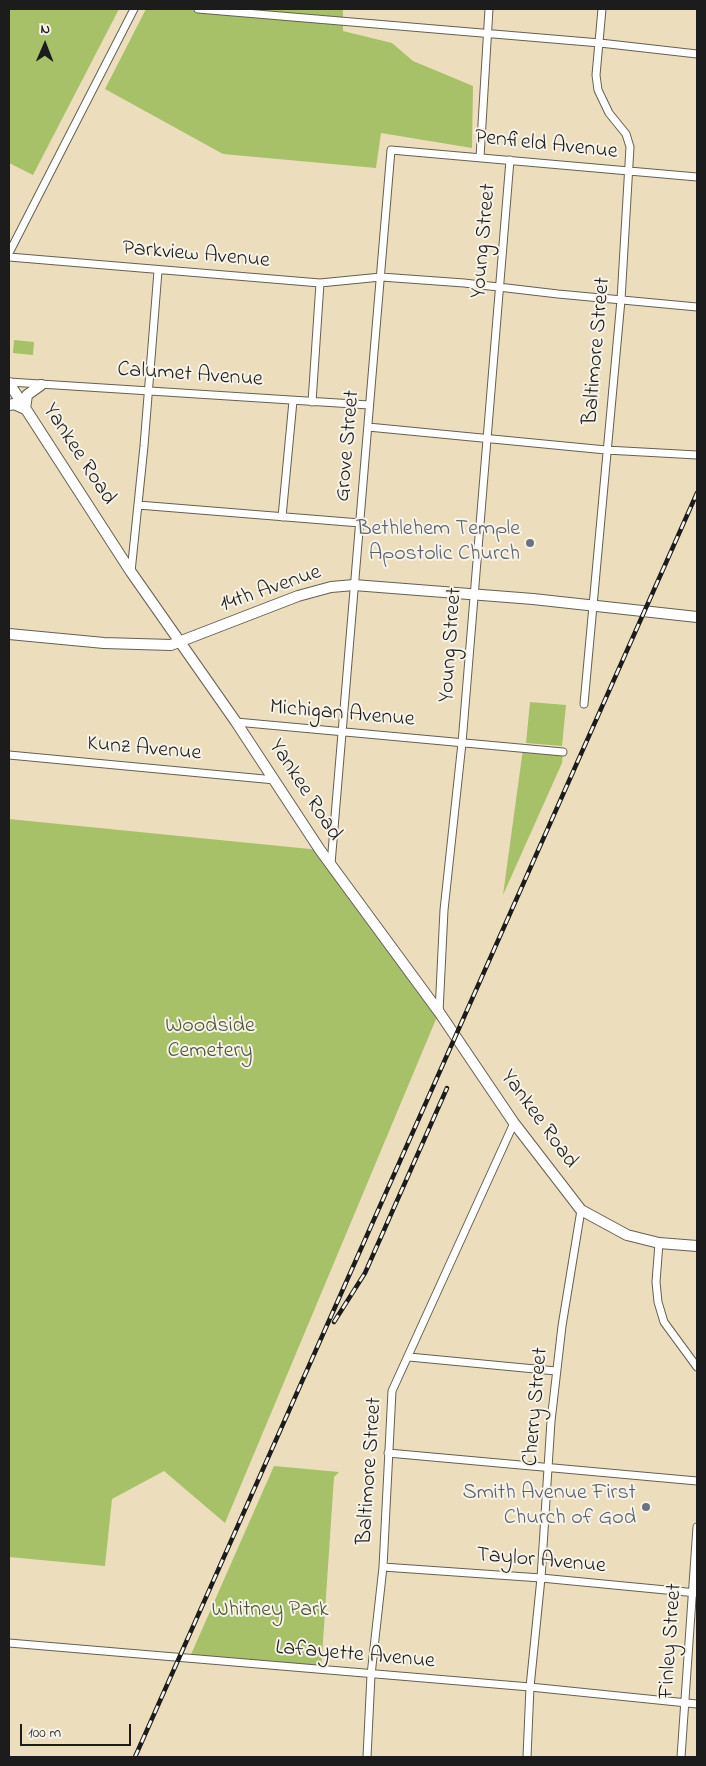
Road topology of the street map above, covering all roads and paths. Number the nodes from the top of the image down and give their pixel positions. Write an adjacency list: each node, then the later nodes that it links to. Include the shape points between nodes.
1 (134, 9): 13 (street)
2 (198, 9): 5 (street)
3 (489, 9): 5 (street, Young Street)
4 (602, 9): 6 (street, Baltimore Street)
5 (487, 34): 6 (street); 9 (street, Young Street)
6 (600, 43): 7 (street); 11 (street, Baltimore Street, via 596,75 598,90 609,113 626,134 630,146)
7 (697, 54)
8 (391, 150): 9 (street, Penfield Avenue); 16 (street, Grove Street)
9 (480, 157): 10 (street, Penfield Avenue)
10 (510, 160): 11 (street, Penfield Avenue); 18 (street, Young Street)
11 (628, 171): 12 (street, Penfield Avenue); 19 (street, Baltimore Street)
12 (697, 177)
13 (9, 253)
14 (9, 258): 15 (street, Parkview Avenue)
15 (158, 271): 17 (street, Parkview Avenue); 23 (street)
16 (381, 277): 17 (street, Parkview Avenue); 18 (street, Parkview Avenue); 27 (street, Grove Street)
17 (320, 283): 25 (street)
18 (498, 286): 19 (street, Parkview Avenue); 30 (street, Young Street)
19 (620, 300): 20 (street, Parkview Avenue); 31 (street, Baltimore Street)
20 (697, 307)
21 (9, 383): 22 (street, Calumet Avenue); 28 (street, Yankee Road)
22 (41, 385): 23 (street, Calumet Avenue); 28 (street, via 27,395)
23 (149, 391): 24 (street, Calumet Avenue); 33 (street)
24 (293, 401): 25 (street, Calumet Avenue); 34 (street)
25 (312, 402): 27 (street, Calumet Avenue)
26 (9, 405): 28 (street)
27 (369, 405): 29 (street, Grove Street)
28 (25, 409): 36 (street, Yankee Road)
29 (368, 427): 30 (street); 35 (street, Grove Street)
30 (488, 437): 31 (street); 38 (street, Young Street)
31 (606, 450): 32 (street); 39 (street, Baltimore Street)
32 (697, 455)
33 (138, 506): 34 (street); 36 (street)
34 (282, 517): 35 (street)
35 (360, 523): 37 (street, Grove Street)
36 (131, 572): 42 (street, Yankee Road)
37 (354, 586): 38 (street, 14th Avenue); 42 (street, 14th Avenue, via 331,587 298,596); 45 (street, Grove Street)
38 (473, 594): 39 (street, 14th Avenue); 46 (street, Young Street)
39 (592, 606): 40 (street, 14th Avenue); 43 (street, Baltimore Street)
40 (697, 617)
41 (9, 634): 42 (street, 14th Avenue, via 162,646)
42 (181, 642): 44 (street, Yankee Road)
43 (584, 704)
44 (236, 722): 45 (street, Michigan Avenue); 49 (street, Yankee Road)
45 (343, 732): 46 (street, Michigan Avenue); 50 (street, Grove Street)
46 (462, 743): 47 (street, Michigan Avenue); 51 (street, Young Street, via 444,910)
47 (563, 752)
48 (9, 755): 49 (street, Kunz Avenue)
49 (276, 780): 50 (street, Yankee Road)
50 (331, 864): 51 (street, Yankee Road)
51 (439, 1012): 52 (street, Yankee Road)
52 (514, 1123): 53 (street, Yankee Road); 56 (street, Baltimore Street)
53 (581, 1210): 54 (street, via 627,1235); 58 (street, Cherry Street)
54 (659, 1243): 55 (street); 57 (street, via 656,1282 664,1322)
55 (697, 1246)
56 (409, 1357): 58 (street); 59 (street, Baltimore Street, via 392,1391)
57 (697, 1368)
58 (556, 1371): 60 (street, Cherry Street)
59 (388, 1453): 60 (street); 63 (street, Baltimore Street)
60 (548, 1466): 61 (street); 64 (street, Cherry Street)
61 (697, 1481)
62 (697, 1527): 65 (street, Finley Street)
63 (383, 1567): 64 (street, Taylor Avenue); 67 (street, Baltimore Street)
64 (542, 1578): 65 (street, Taylor Avenue); 68 (street, Cherry Street)
65 (695, 1592): 69 (street, Finley Street)
66 (9, 1643): 67 (street, Lafayette Avenue)
67 (371, 1675): 68 (street, Lafayette Avenue); 71 (street, Baltimore Street)
68 (530, 1687): 69 (street, Lafayette Avenue); 72 (street, Cherry Street)
69 (684, 1703): 70 (street, Lafayette Avenue); 73 (street, Finley Street)
70 (697, 1704)
71 (367, 1757)
72 (527, 1757)
73 (681, 1757)

